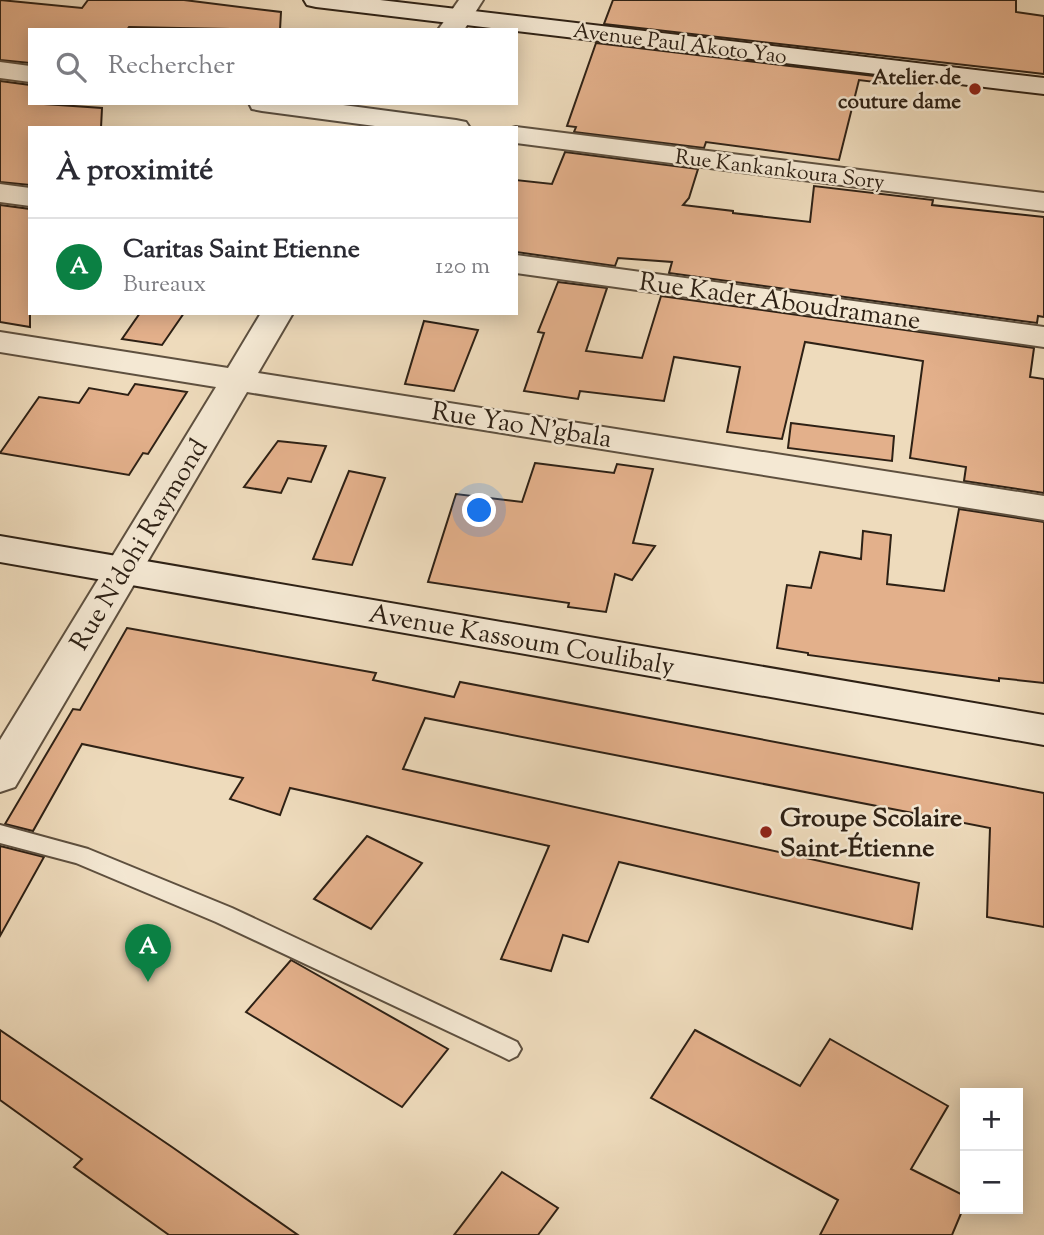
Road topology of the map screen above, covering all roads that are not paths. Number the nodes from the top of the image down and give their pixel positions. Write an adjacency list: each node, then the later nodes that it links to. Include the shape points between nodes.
1 (316, 0): 2 (street, Avenue Paul Akoto Yao)
2 (460, 16): 5 (street, Avenue Paul Akoto Yao)
3 (0, 70): 4 (street)
4 (28, 74)
5 (1044, 86)
6 (280, 105): 7 (street)
7 (395, 117): 8 (street)
8 (445, 126)
9 (518, 135): 12 (street, Rue Kankankoura Sory)
10 (0, 193): 11 (street)
11 (28, 197)
12 (1044, 202)
13 (518, 264): 15 (street, Rue Kader Aboudramane)
14 (276, 315): 17 (street, Rue N'dohi Raymond)
15 (1044, 337)
16 (0, 342): 17 (street, Rue Yao N'gbala)
17 (237, 379): 18 (street, Rue Yao N'gbala); 20 (street, Rue N'dohi Raymond)
18 (1044, 508)
19 (0, 549): 20 (street, Avenue Kassoum Coulibaly)
20 (122, 570): 21 (street, Avenue Kassoum Coulibaly); 22 (street, Rue N'dohi Raymond)
21 (1044, 730)
22 (0, 776)
23 (0, 834): 24 (lane, via 80,855 200,905)
24 (509, 1049)

